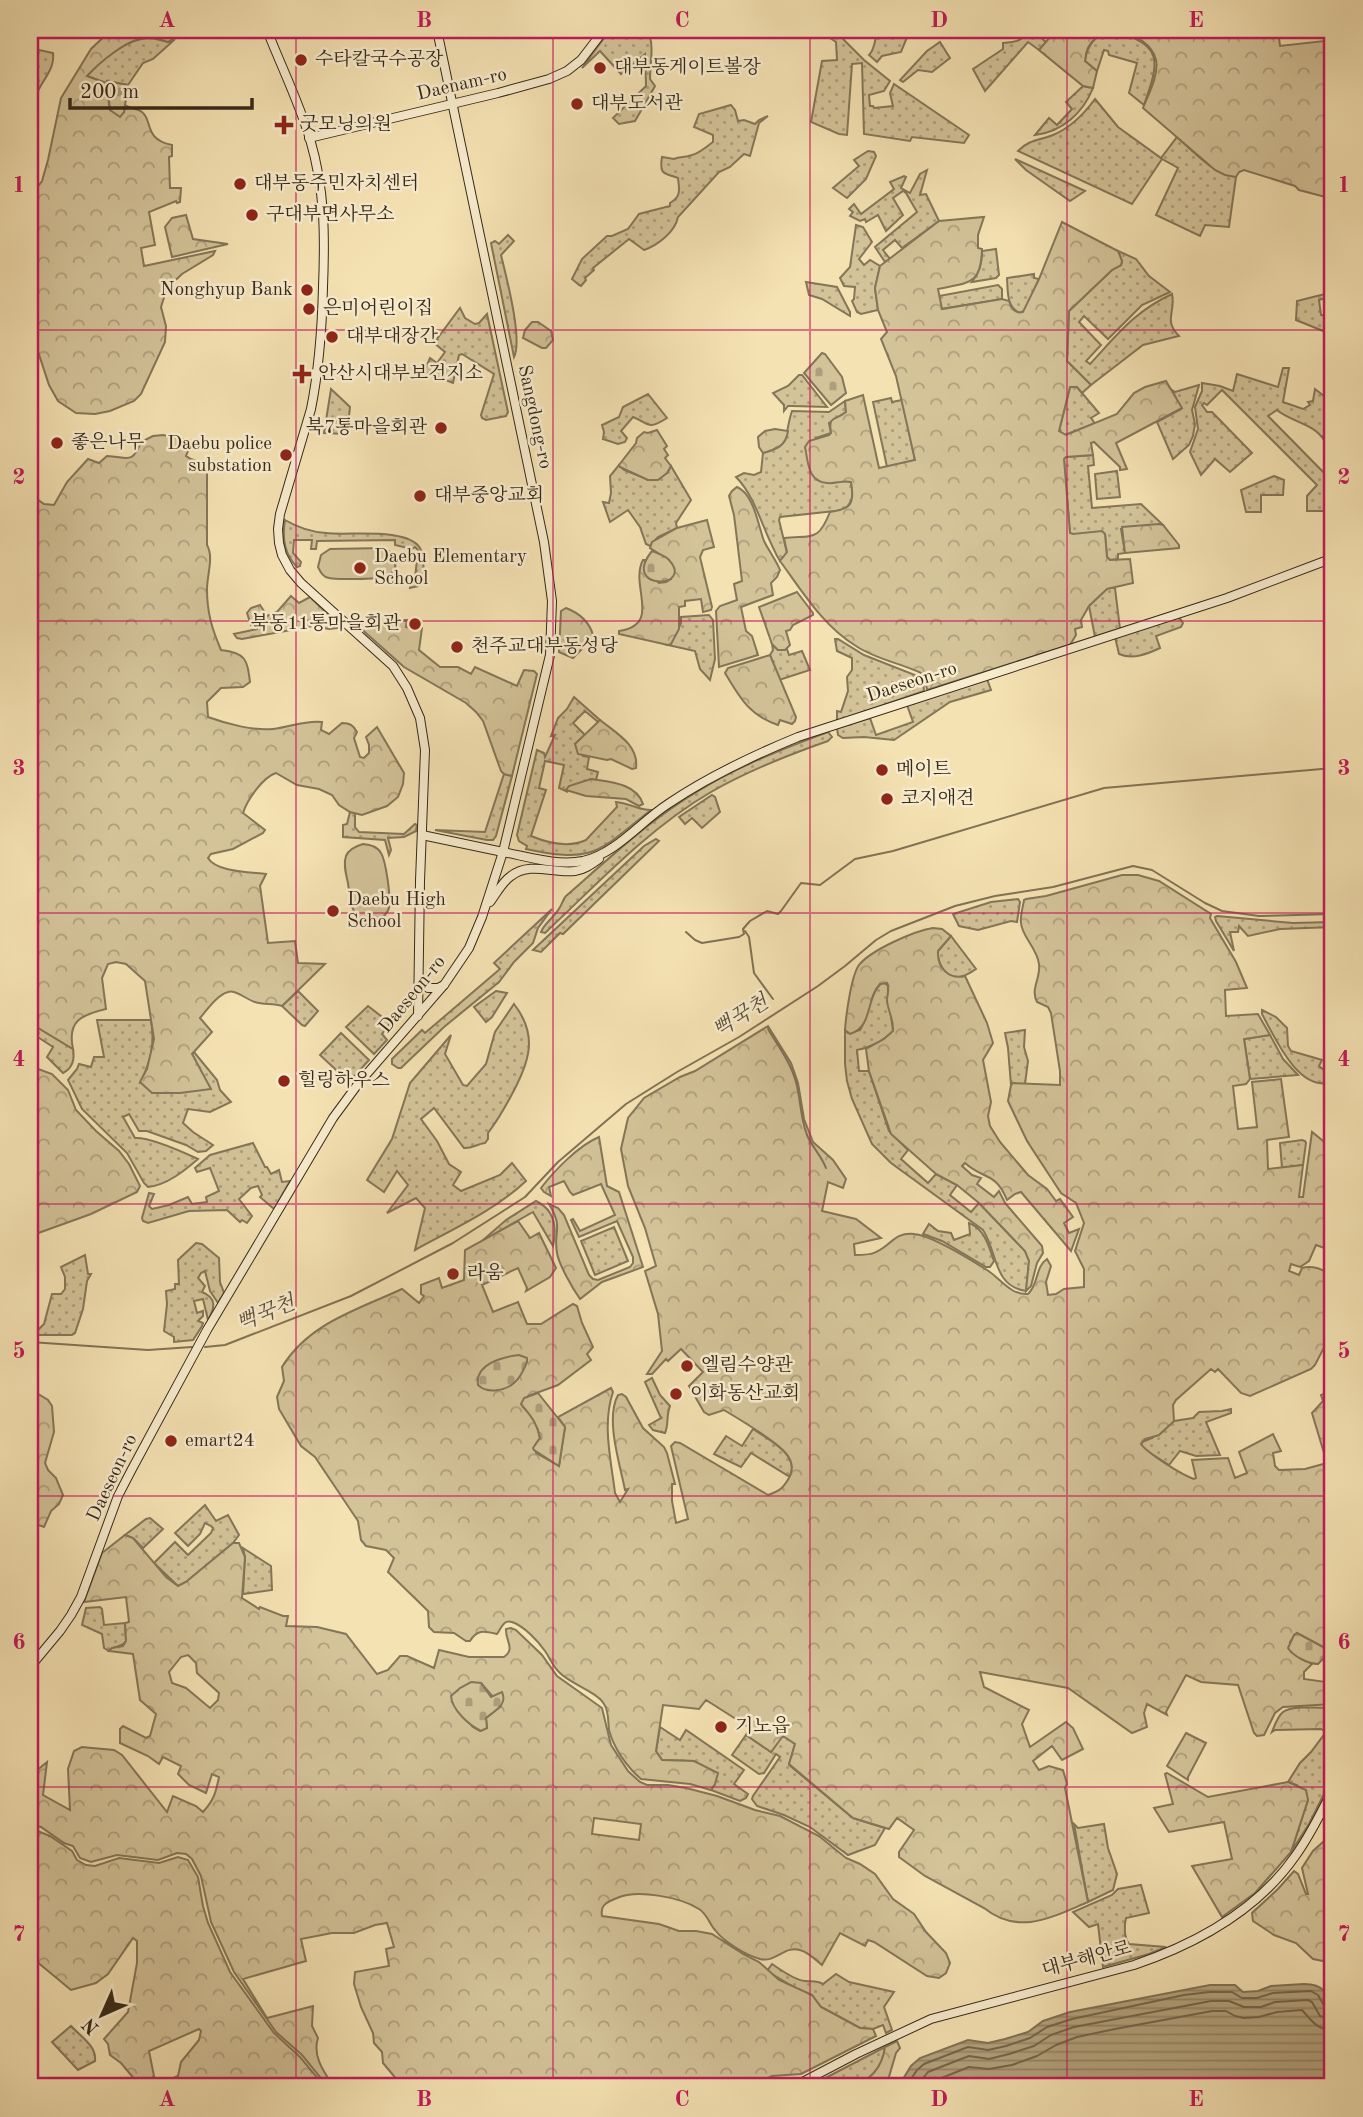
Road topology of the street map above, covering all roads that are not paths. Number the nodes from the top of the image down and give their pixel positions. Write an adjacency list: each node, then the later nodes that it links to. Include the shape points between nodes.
1 (267, 30): 5 (street)
2 (436, 30): 4 (street, Sangdong-ro)
3 (604, 30): 4 (street, Daenam-ro, via 581,60 559,75)
4 (453, 104): 5 (street, Daenam-ro); 9 (street, Sangdong-ro, via 552,588 547,668)
5 (309, 138): 7 (street, via 324,216 320,355 312,409 279,521 279,543 285,562 301,583 386,658 407,688 420,718 425,750)
6 (1333, 558): 8 (street, Daeseon-ro, via 1227,598 798,737 707,779 665,805)
7 (422, 835): 9 (street); 11 (street)
8 (614, 848): 9 (street, Daeseon-ro, via 568,863); 10 (street, via 575,871 531,869 513,874)
9 (503, 852): 10 (street, Daeseon-ro)
10 (484, 910): 12 (street, Daeseon-ro, via 469,948)
11 (419, 977): 12 (street, via 428,988); 13 (street)
12 (444, 985): 13 (street, Daeseon-ro)
13 (418, 1016): 14 (street, Daeseon-ro, via 338,1110 202,1340 125,1483 76,1606)
14 (30, 1667)
15 (1333, 1789): 16 (street, 대부해안로, via 1287,1868 1239,1913 1205,1935 1134,1965 931,2019)
16 (793, 2087)

